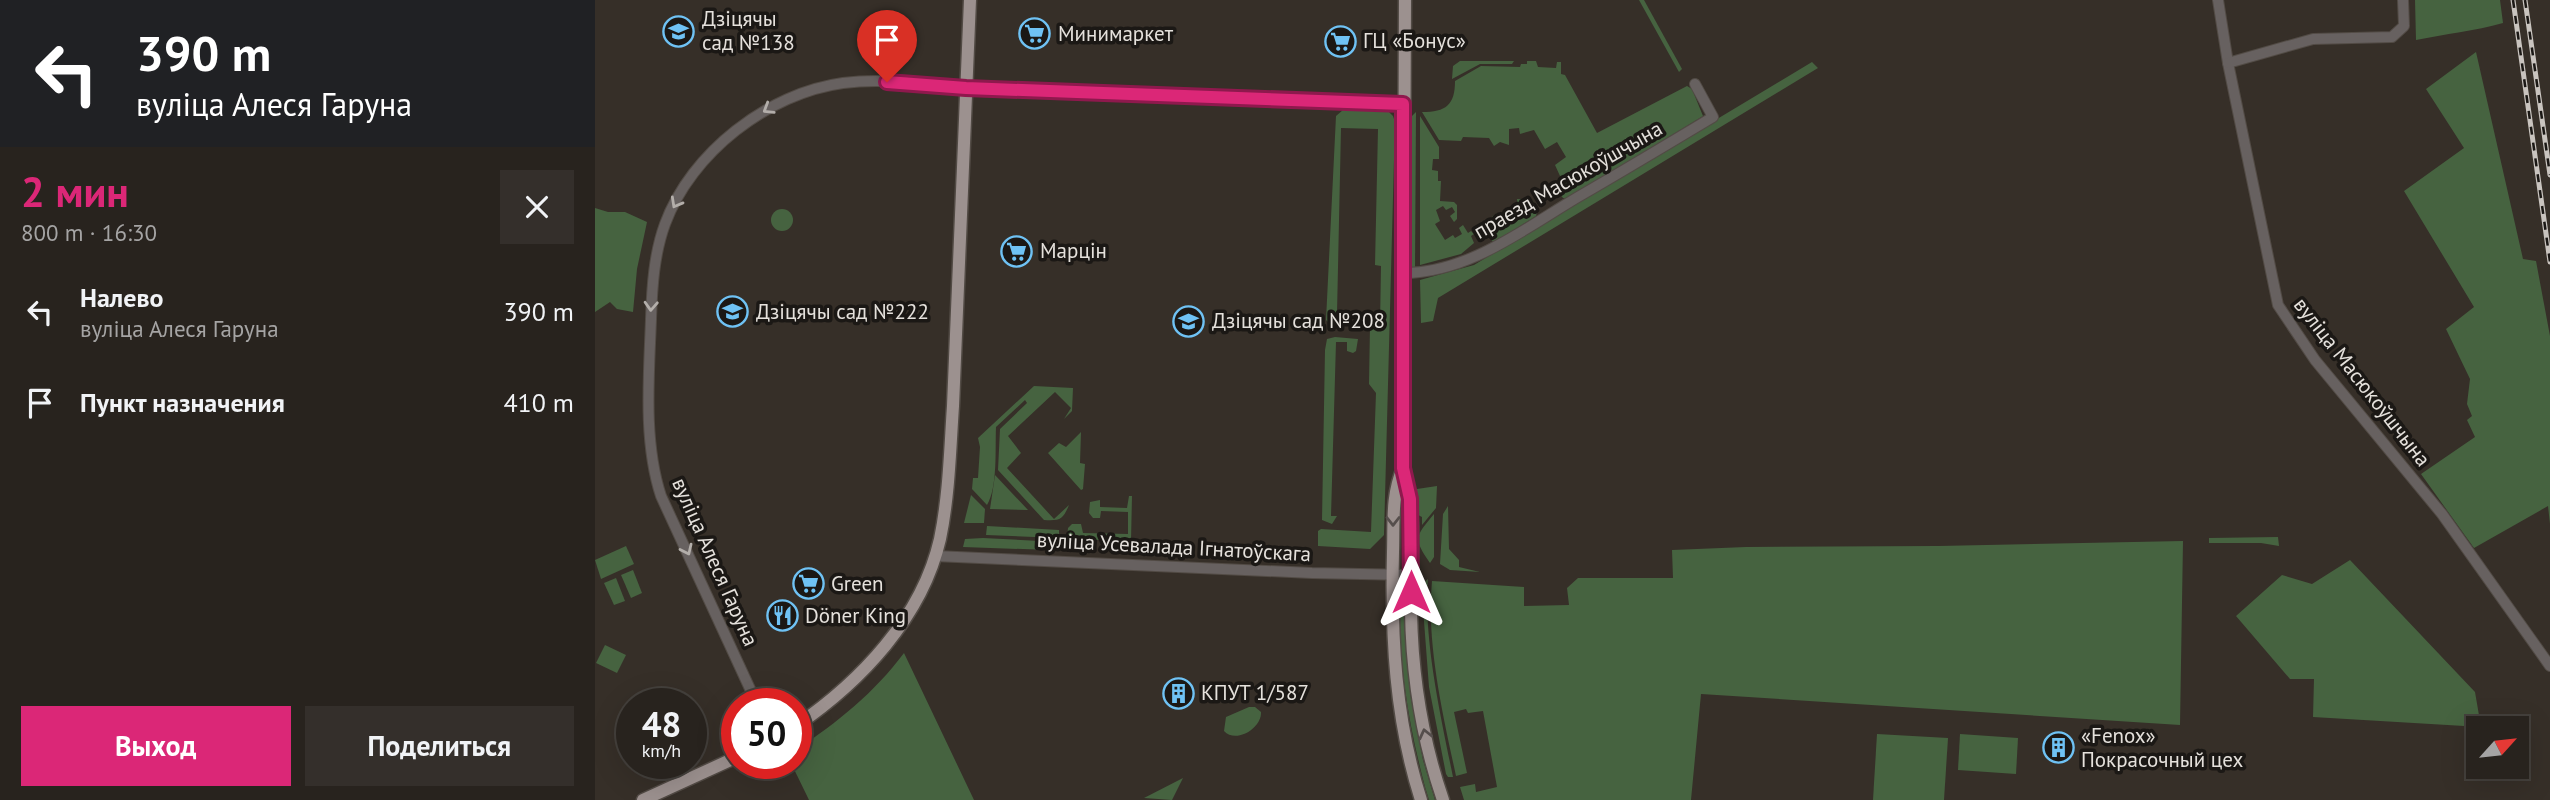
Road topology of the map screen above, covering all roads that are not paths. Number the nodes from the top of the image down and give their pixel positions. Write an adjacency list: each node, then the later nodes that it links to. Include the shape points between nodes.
1 (970, 0): 7 (main road)
2 (1405, 0): 8 (main road)
3 (2218, 0): 5 (street, вуліца Масюкоўшчына)
4 (2403, 0): 5 (street, via 2404,26 2392,37 2312,38)
5 (2228, 63): 14 (street, вуліца Масюкоўшчына, via 2278,305 2315,360 2442,514)
6 (1695, 84): 9 (street, праезд Масюкоўшчына, via 1713,117 1486,252 1429,272)
7 (966, 88): 8 (street, вуліца Алеся Гаруна); 11 (main road, via 950,467); 15 (street, вуліца Алеся Гаруна, one-way to 15, via 843,83 778,102 710,153 666,222 651,301 651,442 657,483)
8 (1403, 104): 9 (main road)
9 (1402, 273): 10 (main road)
10 (1403, 468): 12 (main road, one-way to 12, via 1394,498); 13 (main road, via 1410,499)
11 (935, 556): 12 (street, вуліца Усевалада Ігнатоўскага); 16 (main road, via 919,594 878,656)
12 (1392, 575): 13 (street, вуліца Усевалада Ігнатоўскага); 19 (main road, via 1397,695)
13 (1410, 575): 20 (main road, one-way to 13, via 1419,704)
14 (2550, 666)
15 (750, 688)
16 (812, 714)
17 (721, 764): 18 (main road)
18 (646, 800)
19 (1421, 800)
20 (1443, 800)

